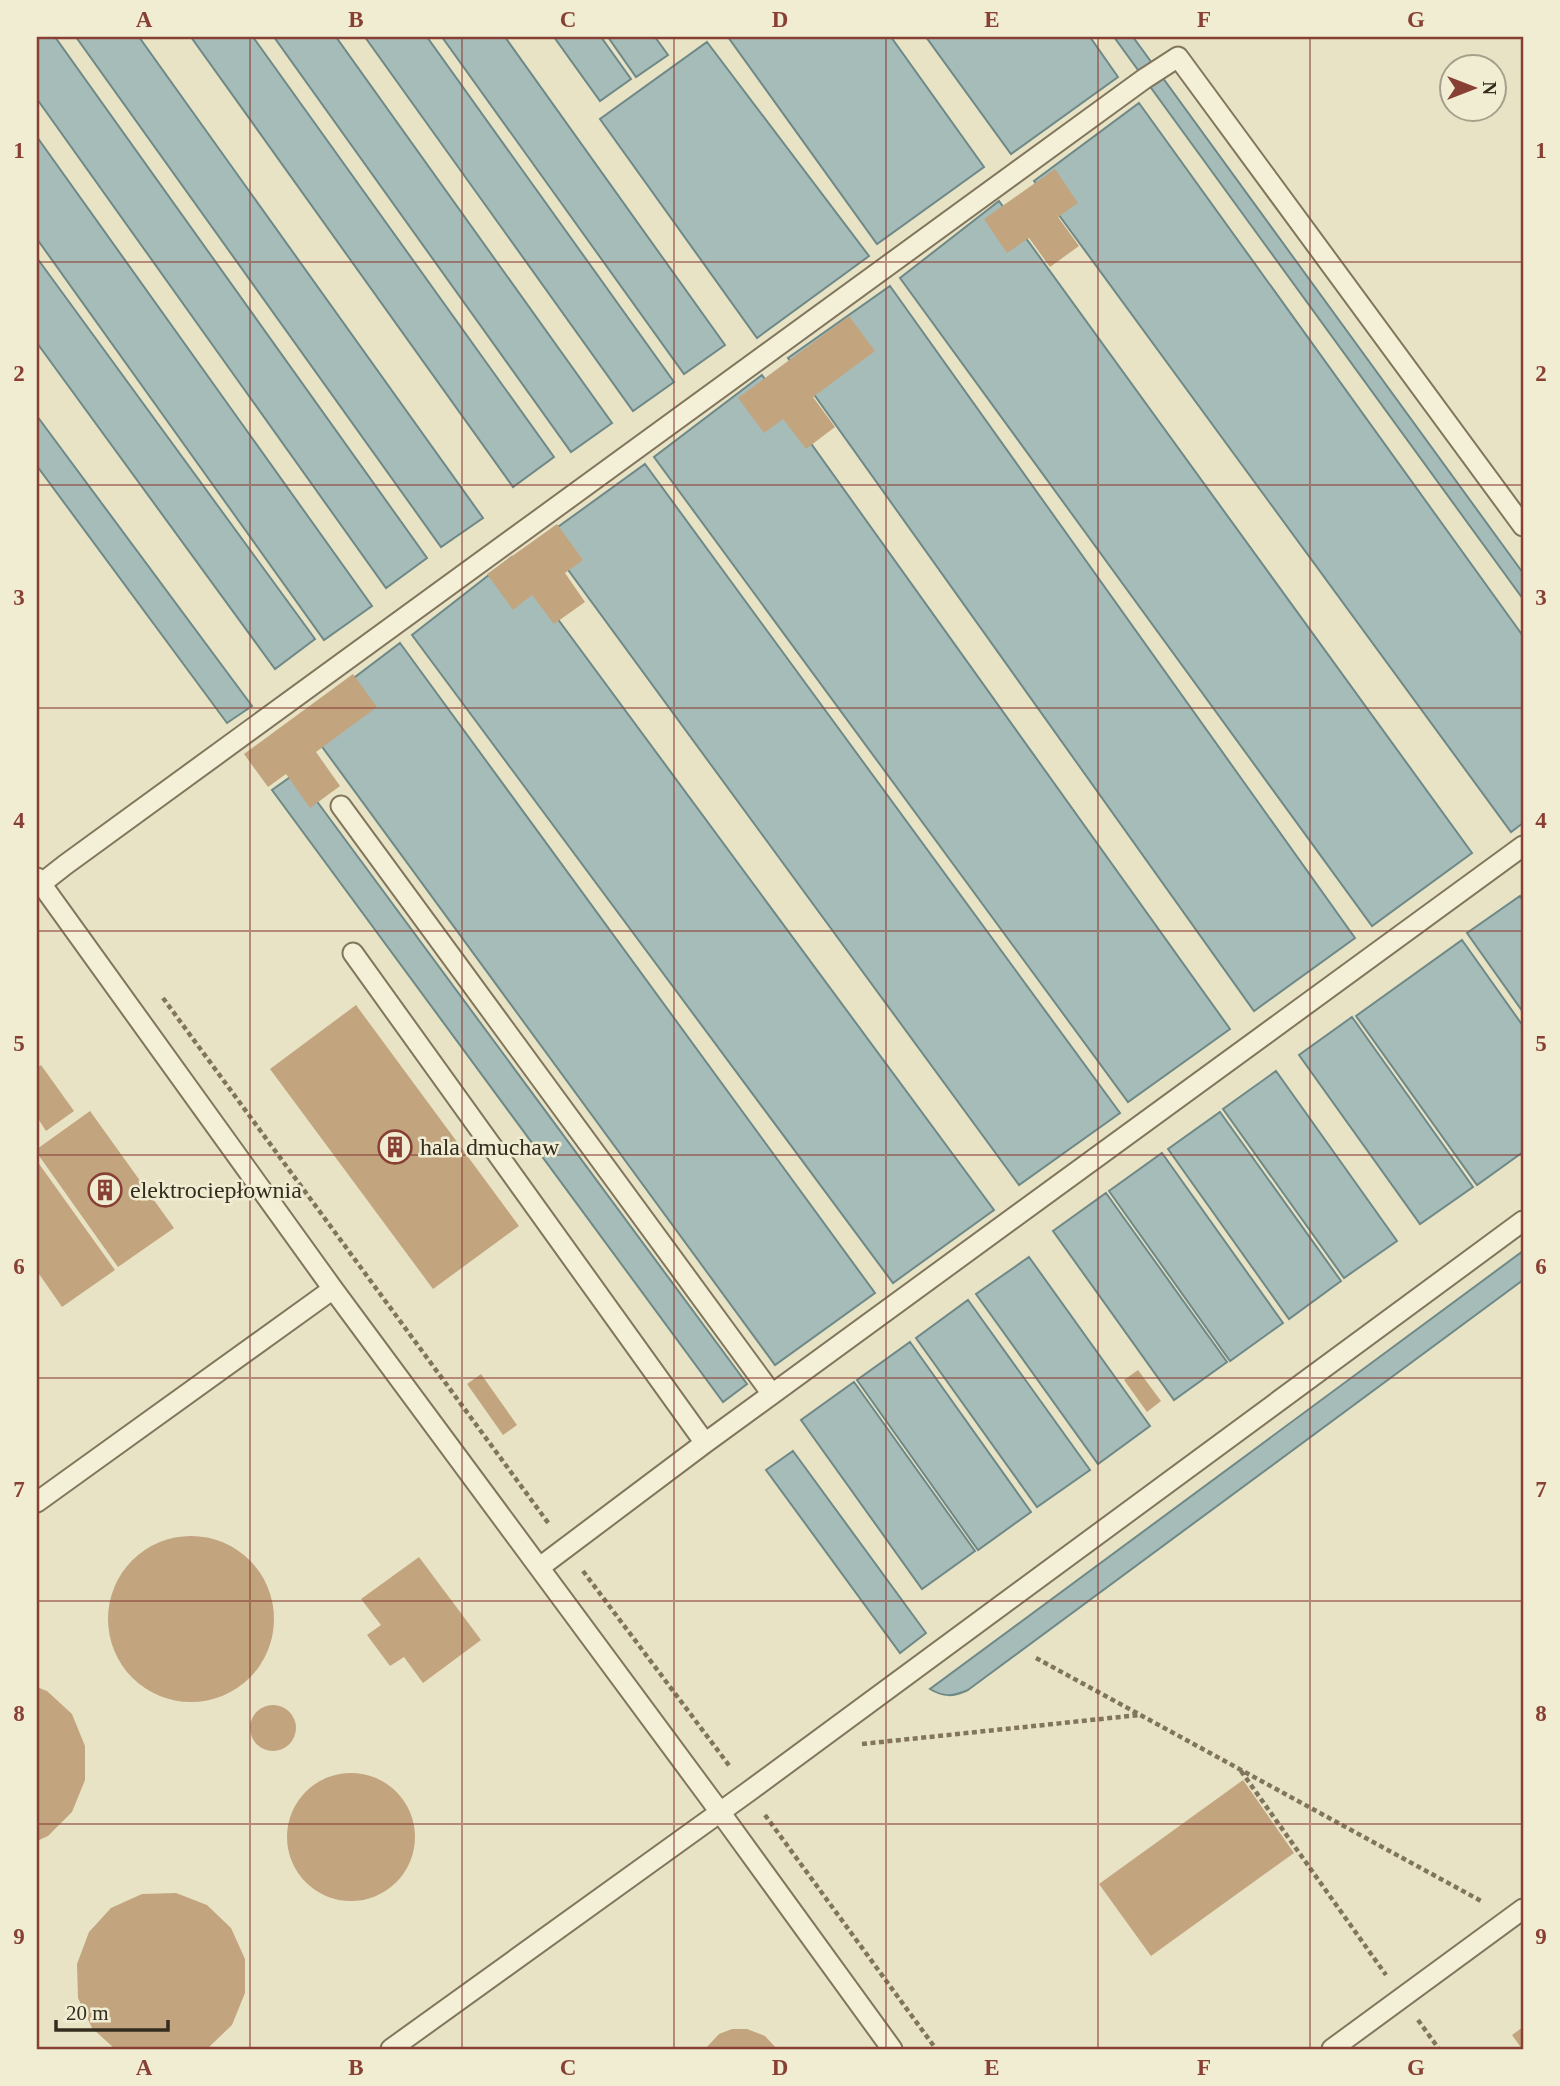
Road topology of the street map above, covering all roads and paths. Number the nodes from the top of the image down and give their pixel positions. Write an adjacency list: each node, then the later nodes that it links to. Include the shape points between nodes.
1 (1523, 526): 4 (lane, via 1178,57)
2 (341, 806): 9 (lane)
3 (1523, 846): 9 (lane)
4 (38, 883): 8 (lane)
5 (353, 953): 10 (lane)
6 (155, 988): 12 (path)
7 (1523, 1221): 18 (lane)
8 (333, 1289): 11 (lane); 13 (lane)
9 (772, 1394): 10 (lane)
10 (705, 1443): 12 (lane)
11 (37, 1502)
12 (566, 1548): 13 (lane); 18 (path)
13 (540, 1567): 19 (lane)
14 (1036, 1658): 15 (path)
15 (1139, 1715): 16 (path); 17 (path)
16 (858, 1745)
17 (1241, 1771): 20 (path); 21 (path)
18 (748, 1792): 19 (lane); 24 (path)
19 (720, 1812): 22 (lane); 23 (lane)
20 (1517, 1913): 21 (lane)
21 (1402, 1997): 25 (lane); 26 (path)
22 (391, 2049)
23 (892, 2049)
24 (936, 2049)
25 (1332, 2049)
26 (1439, 2049)

